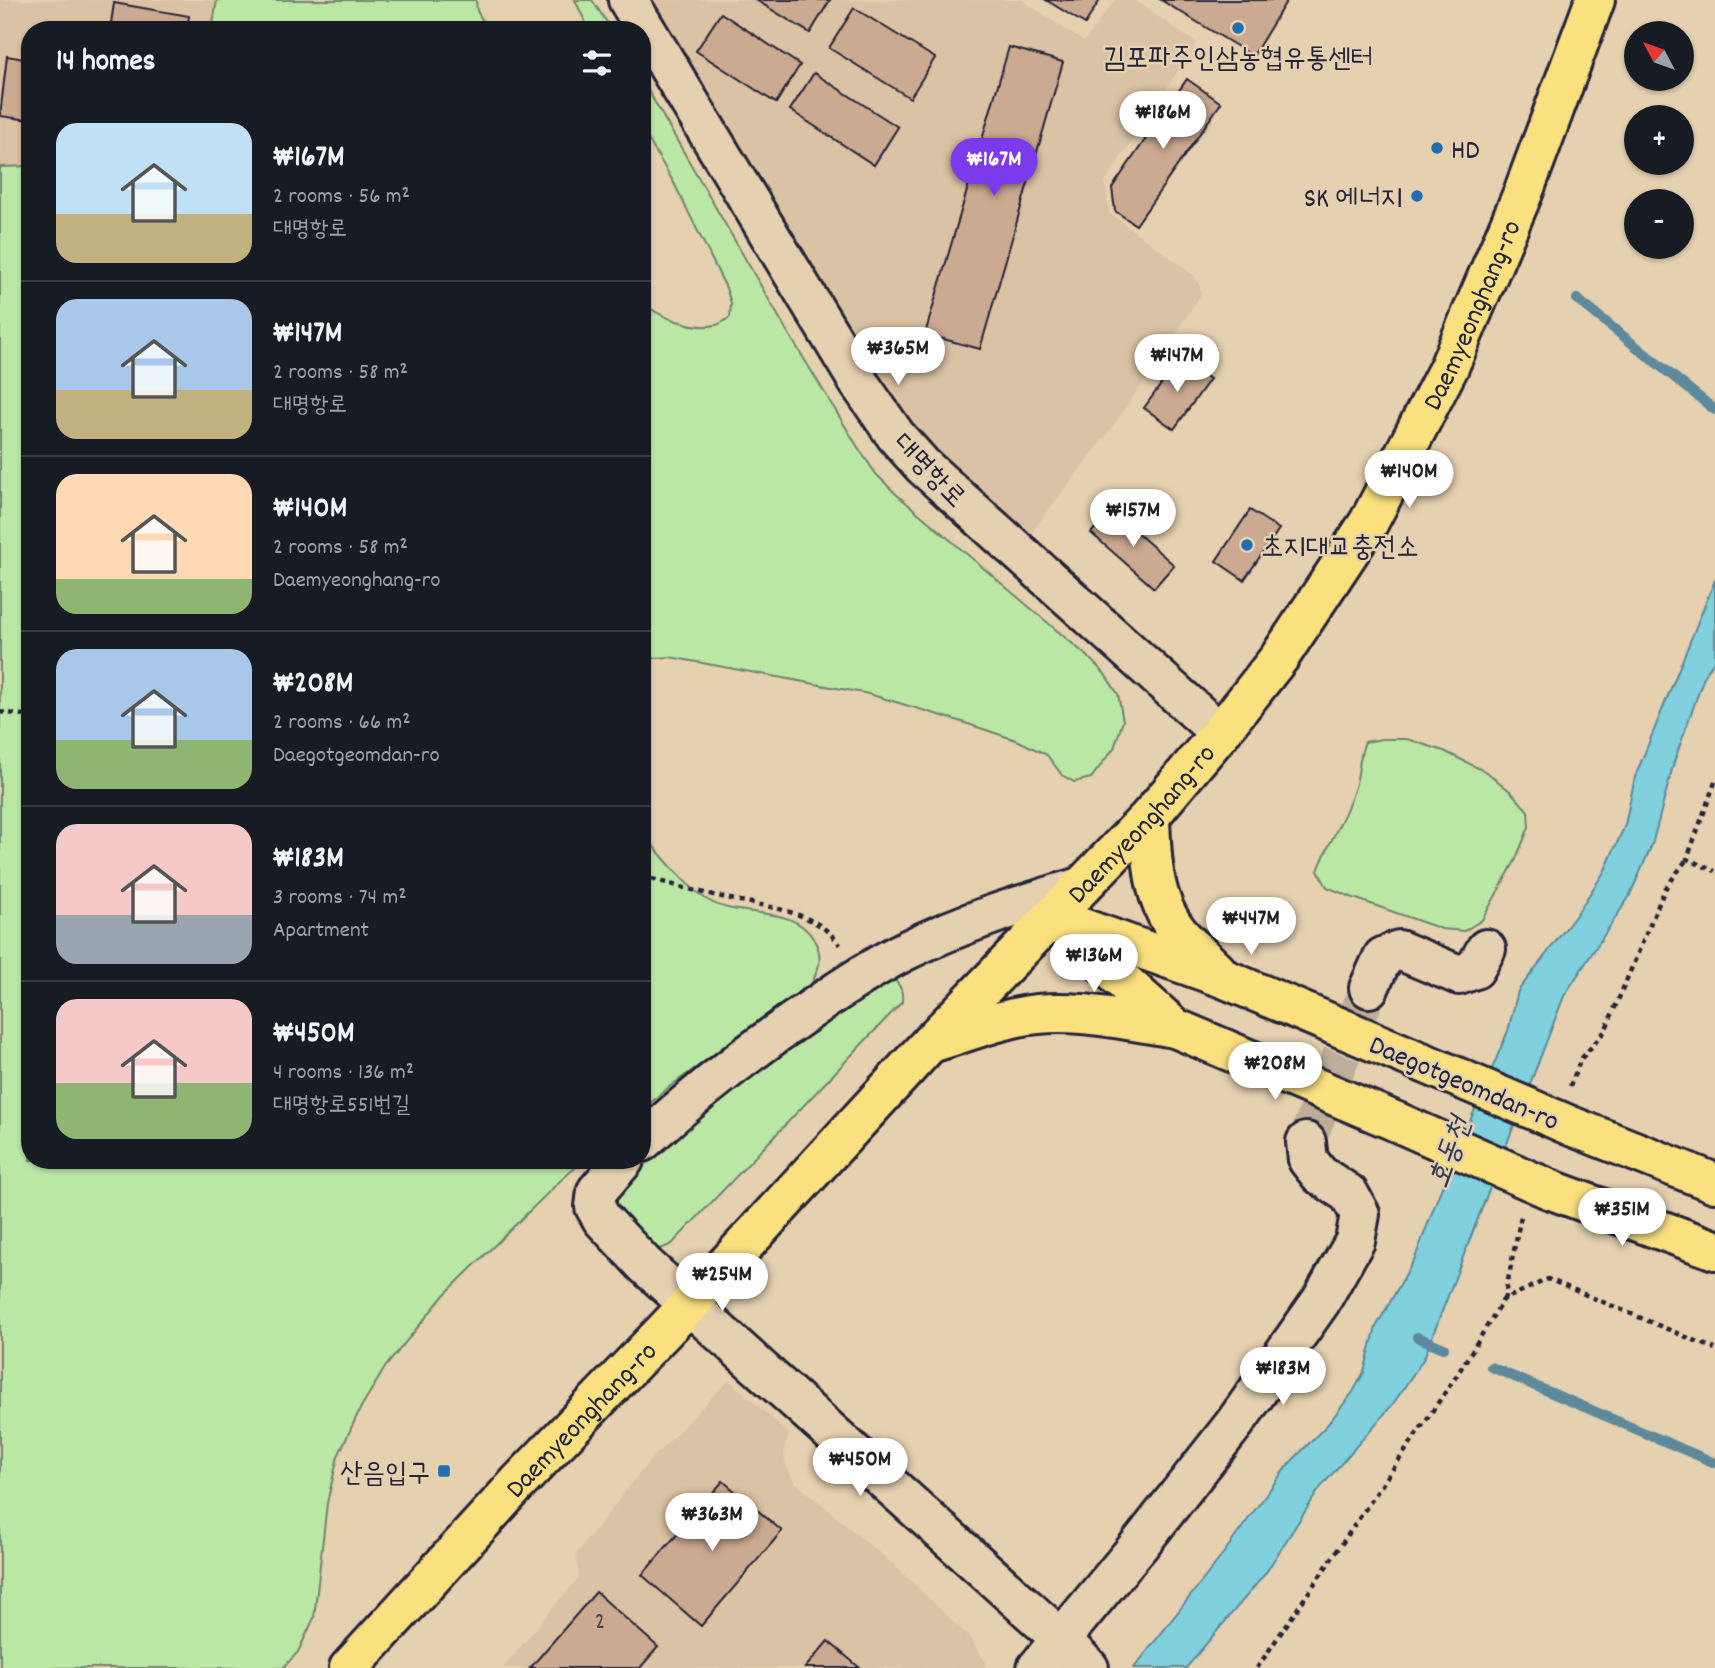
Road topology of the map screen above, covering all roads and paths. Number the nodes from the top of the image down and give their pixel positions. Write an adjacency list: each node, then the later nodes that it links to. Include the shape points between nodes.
1 (628, 0): 3 (street, 대명항로)
2 (1595, 0): 7 (main road, Daemyeonghang-ro, via 1523,193 1437,391 1369,522 1279,658)
3 (641, 21)
4 (651, 38): 7 (street, 대명항로, via 859,383 896,436 966,507)
5 (0, 712): 6 (path)
6 (21, 715)
7 (1220, 733): 9 (main road, Daemyeonghang-ro)
8 (1715, 782): 10 (path)
9 (1150, 816): 13 (main road, Daemyeonghang-ro); 17 (main road, via 1151,863 1160,895 1176,930)
10 (1687, 859): 11 (path); 21 (path, via 1665,889 1605,1031 1581,1059)
11 (1715, 871)
12 (651, 878): 16 (path, via 807,919 838,942)
13 (1080, 887): 14 (main road, Daemyeonghang-ro); 16 (street, via 976,920)
14 (1052, 917): 17 (main road, Daegotgeomdan-ro); 19 (main road); 20 (main road, Daemyeonghang-ro)
15 (1486, 949): 18 (street, via 1475,969 1459,975 1399,950 1383,957)
16 (860, 976): 22 (street, via 760,1044)
17 (1223, 978): 21 (main road, Daegotgeomdan-ro, bridge, via 1424,1063)
18 (1369, 988)
19 (1175, 1028): 20 (main road, via 1055,1014 1019,1017); 26 (main road, bridge, via 1397,1122)
20 (930, 1043): 29 (main road, Daemyeonghang-ro)
21 (1569, 1111): 25 (main road, Daegotgeomdan-ro)
22 (651, 1134)
23 (1306, 1142): 31 (street, via 1307,1160 1349,1194 1360,1214 1355,1241 1321,1301 1235,1423 1140,1545)
24 (616, 1169): 29 (street, via 597,1191 595,1207 618,1237)
25 (1715, 1183)
26 (1536, 1200): 27 (main road); 28 (path)
27 (1715, 1250)
28 (1503, 1300): 30 (path, via 1548,1279); 34 (path)
29 (690, 1304): 31 (street); 32 (main road, Daemyeonghang-ro)
30 (1715, 1349)
31 (1074, 1652): 33 (street)
32 (349, 1668)
33 (1037, 1668)
34 (1257, 1668)

